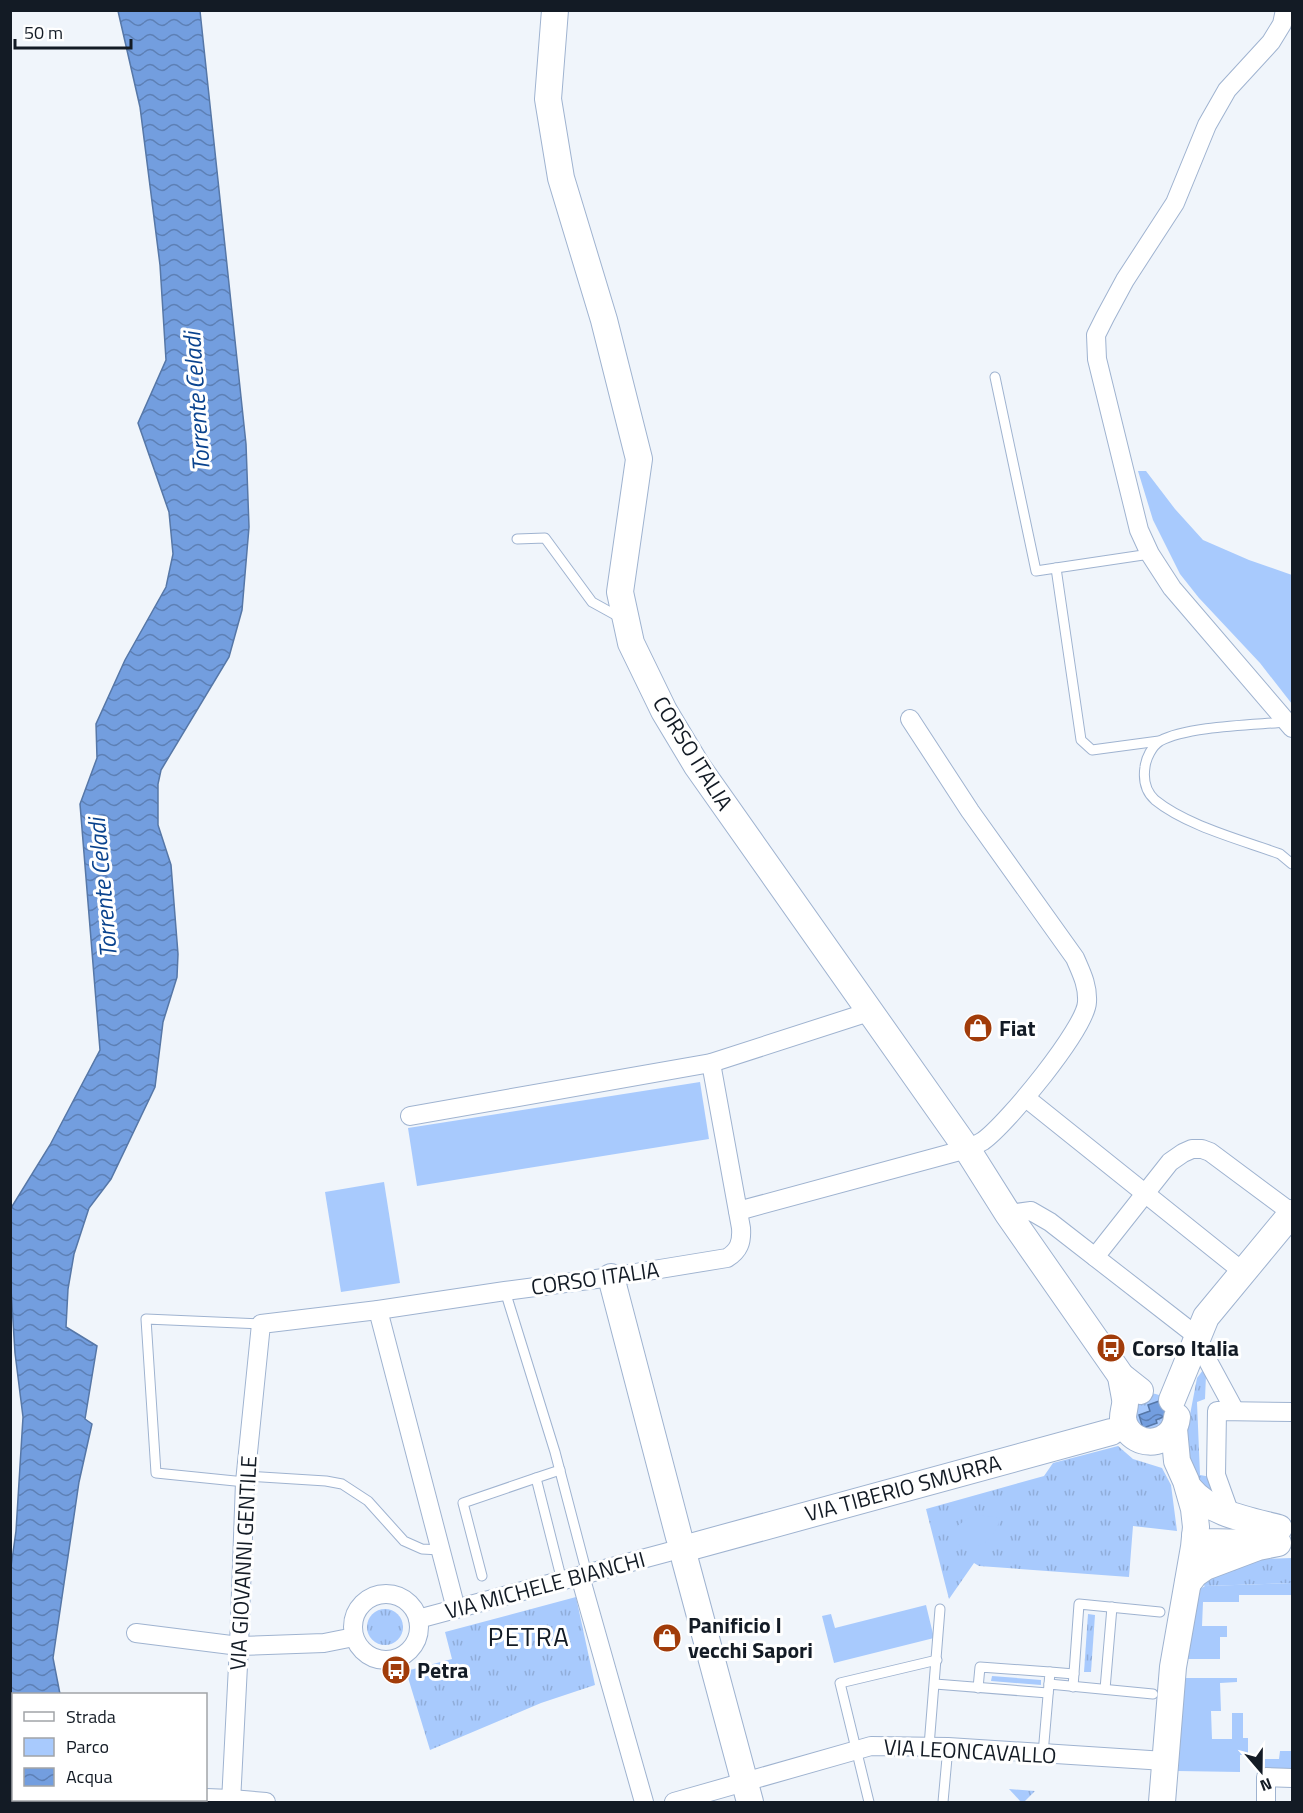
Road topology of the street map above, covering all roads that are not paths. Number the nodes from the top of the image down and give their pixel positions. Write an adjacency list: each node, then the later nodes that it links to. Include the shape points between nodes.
1 (555, 10): 7 (street, CORSO ITALIA, via 548,99 561,178 604,320 639,459 620,592)
2 (1285, 10): 5 (street, via 1271,42 1227,90 1207,125 1175,203 1125,280 1096,335 1097,359 1136,519)
3 (996, 377): 6 (lane, via 1036,571)
4 (517, 539): 7 (lane, via 545,538 592,602)
5 (1150, 554): 6 (lane); 9 (street, via 1172,588)
6 (1056, 568): 10 (lane, via 1081,740 1092,750)
7 (626, 620): 12 (street, CORSO ITALIA, via 631,643 686,747)
8 (910, 719): 14 (street, via 1075,958 1086,981 1088,1003 1082,1020)
9 (1289, 725): 10 (lane, via 1201,730)
10 (1159, 741): 11 (lane, via 1145,762 1145,787 1153,798 1192,822 1280,854)
11 (1293, 864)
12 (869, 1012): 13 (street); 16 (street, CORSO ITALIA)
13 (711, 1063): 15 (street); 18 (street, CORSO ITALIA)
14 (1026, 1098): 16 (street, via 984,1140); 17 (street)
15 (410, 1116)
16 (967, 1149): 18 (street); 20 (street, CORSO ITALIA)
17 (1145, 1193): 19 (street, via 1170,1162 1192,1149 1202,1149 1218,1156); 21 (street); 22 (street)
18 (738, 1211): 23 (street, CORSO ITALIA, via 741,1242 735,1254)
19 (1292, 1213): 22 (street)
20 (1008, 1214): 21 (street, via 1031,1211); 28 (street, CORSO ITALIA)
21 (1095, 1257): 27 (street)
22 (1242, 1271): 27 (street, via 1206,1317)
23 (611, 1277): 24 (street, CORSO ITALIA); 39 (street)
24 (505, 1290): 25 (street, CORSO ITALIA); 32 (lane)
25 (378, 1310): 26 (street, CORSO ITALIA); 40 (street)
26 (261, 1324): 34 (street, VIA GIOVANNI GENTILE); 34 (lane, via 146,1319 156,1473)
27 (1198, 1336): 28 (street, via 1185,1368); 29 (street)
28 (1137, 1401): 31 (street, CORSO ITALIA, via 1126,1428); 31 (street, via 1177,1414); 39 (street, VIA TIBERIO SMURRA)
29 (1234, 1411): 30 (street); 36 (street, via 1217,1411 1216,1474)
30 (1293, 1412)
31 (1154, 1436): 35 (street, via 1177,1461)
32 (560, 1470): 33 (lane); 41 (lane)
33 (536, 1478): 42 (lane, via 463,1503); 43 (lane)
34 (245, 1479): 40 (lane, via 326,1480 342,1484 368,1500 404,1540 422,1549); 52 (street, VIA GIOVANNI GENTILE)
35 (1189, 1488): 36 (street, via 1201,1502); 37 (street)
36 (1230, 1514): 38 (street)
37 (1195, 1534): 38 (street, via 1204,1542); 44 (street)
38 (1286, 1536): 44 (street, via 1205,1568)
39 (683, 1548): 41 (street, VIA MICHELE BIANCHI); 68 (street)
40 (440, 1550): 46 (street)
41 (584, 1575): 43 (street, VIA MICHELE BIANCHI); 72 (street)
42 (482, 1576)
43 (562, 1581): 46 (street, VIA MICHELE BIANCHI)
44 (1188, 1583): 66 (street, via 1173,1667)
45 (1112, 1607): 48 (lane); 55 (lane, via 1079,1604); 60 (lane)
46 (456, 1609): 49 (street, VIA MICHELE BIANCHI)
47 (940, 1609): 53 (lane)
48 (1160, 1612)
49 (418, 1619): 51 (street, via 416,1641 400,1657 378,1659 359,1647); 51 (street, via 407,1601 398,1596 377,1595 367,1600 355,1616)
50 (136, 1633): 52 (street)
51 (354, 1637): 52 (street, via 324,1643)
52 (239, 1646): 70 (street, VIA GIOVANNI GENTILE)
53 (937, 1660): 56 (lane); 64 (lane, via 840,1683)
54 (1050, 1672): 55 (lane); 58 (lane, via 980,1667); 59 (lane)
55 (1074, 1674): 57 (lane)
56 (935, 1684): 58 (lane); 62 (lane)
57 (1073, 1686): 59 (lane); 60 (lane)
58 (978, 1688): 59 (lane)
59 (1048, 1689): 65 (lane)
60 (1105, 1689): 61 (lane)
61 (1153, 1694)
62 (930, 1746): 63 (street, VIA LEONCAVALLO); 64 (street, VIA LEONCAVALLO, via 872,1746)
63 (948, 1747): 65 (street, VIA LEONCAVALLO); 75 (lane)
64 (856, 1750): 68 (street, VIA LEONCAVALLO); 74 (lane)
65 (1043, 1754): 66 (street, VIA LEONCAVALLO)
66 (1165, 1761): 76 (street)
67 (1293, 1778): 77 (street, via 1266,1777)
68 (747, 1792): 73 (street, VIA LEONCAVALLO)
69 (207, 1798): 70 (street)
70 (231, 1801): 71 (street)
71 (266, 1803)
72 (644, 1803)
73 (674, 1803)
74 (870, 1803)
75 (943, 1803)
76 (1162, 1803)
77 (1266, 1803)

